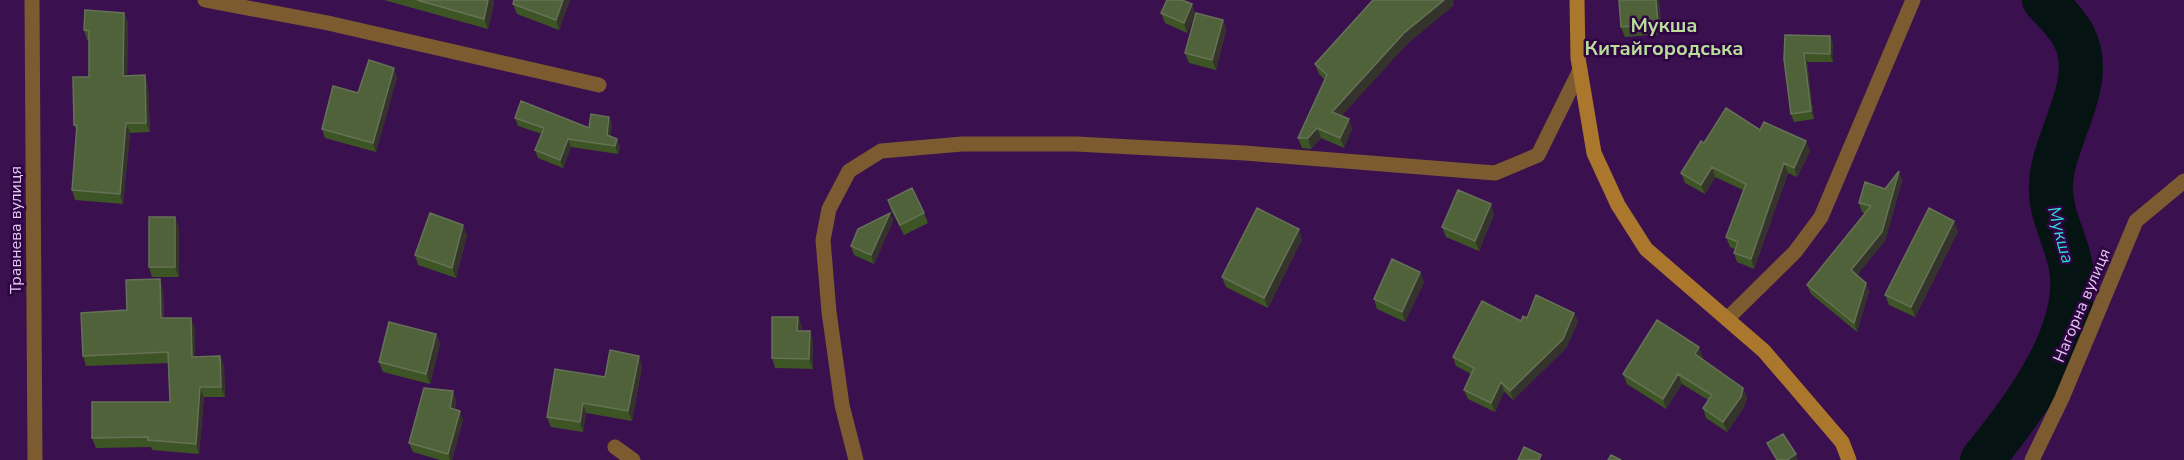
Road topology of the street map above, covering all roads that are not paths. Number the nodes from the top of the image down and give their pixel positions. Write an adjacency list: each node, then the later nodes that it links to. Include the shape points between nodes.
1 (32, 0): 10 (street, Травнева вулиця)
2 (205, 0): 6 (street, via 328,23)
3 (1577, 0): 5 (main road)
4 (1913, 0): 8 (street, via 1821,216 1795,252)
5 (1580, 70): 8 (main road, via 1594,153 1618,205 1646,249); 12 (street, via 1538,154 1495,172 1076,144 962,144 881,151 849,171 829,209 823,240 840,393)
6 (599, 85)
7 (2184, 181): 14 (street, Нагорна вулиця, via 2136,221)
8 (1727, 319): 13 (main road, via 1764,351 1842,442)
9 (615, 447): 11 (street)
10 (35, 460)
11 (633, 460)
12 (856, 460)
13 (1849, 460)
14 (2032, 460)

